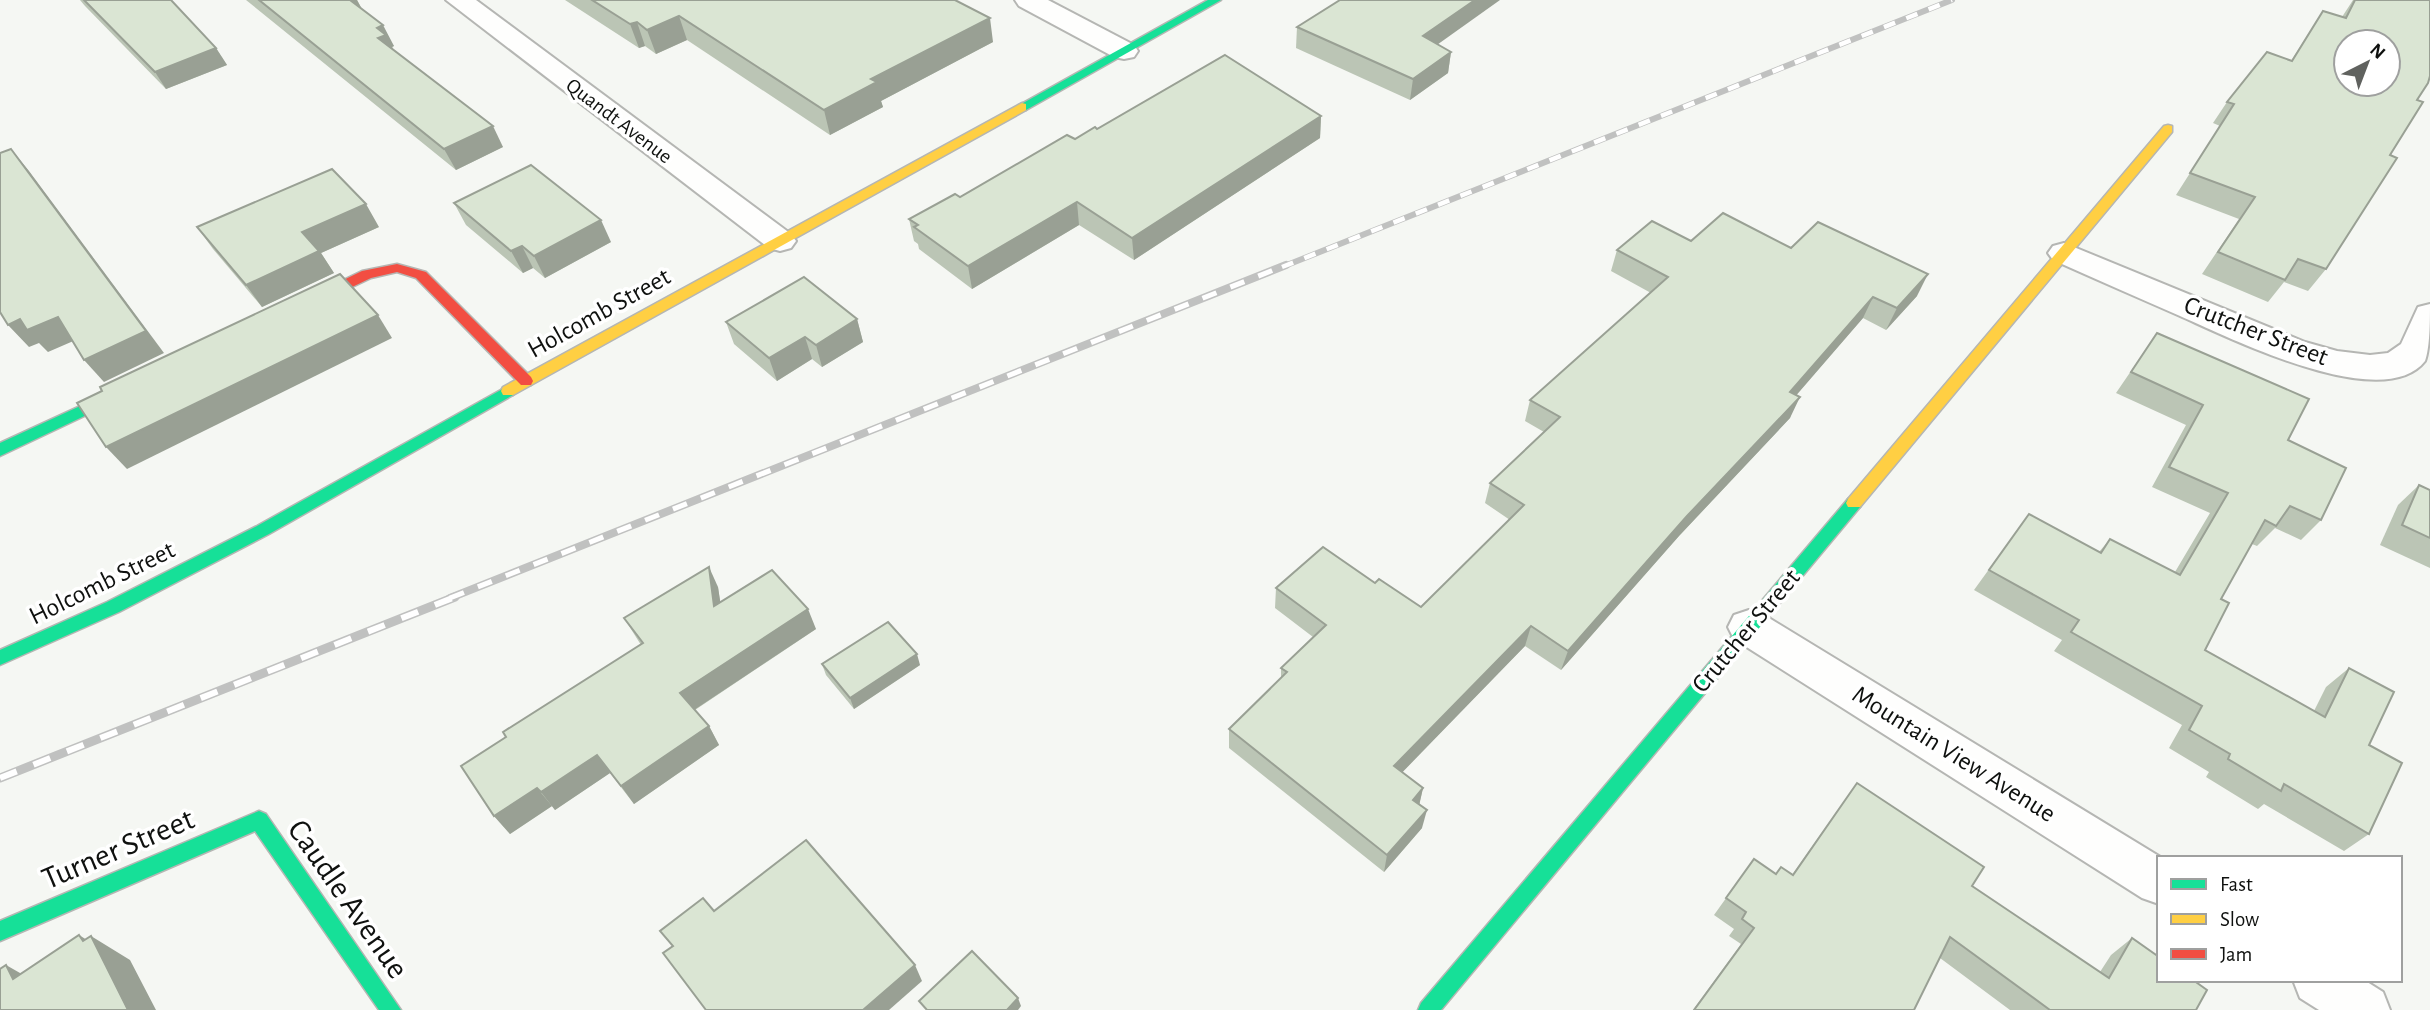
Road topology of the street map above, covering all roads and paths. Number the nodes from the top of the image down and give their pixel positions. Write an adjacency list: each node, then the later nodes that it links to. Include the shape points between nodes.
1 (458, 0): 6 (street, Quandt Avenue)
2 (1028, 0): 4 (street)
3 (1216, 0): 4 (street, Holcomb Street)
4 (1124, 51): 6 (street, Holcomb Street)
5 (2168, 129): 7 (street, Crutcher Street)
6 (780, 241): 11 (street, Holcomb Street)
7 (2064, 253): 9 (street, Crutcher Street, via 2293,351 2331,362 2395,365 2412,354); 13 (street, Crutcher Street)
8 (281, 315): 11 (street, via 367,274 397,268 421,275)
9 (2430, 315)
10 (147, 379): 12 (street)
11 (526, 381): 14 (street, Holcomb Street, via 263,530 113,607)
12 (0, 450)
13 (1749, 627): 16 (street, Mountain View Avenue); 20 (street, Crutcher Street)
14 (0, 658)
15 (259, 820): 17 (street, Turner Street); 19 (street, Caudle Avenue)
16 (2157, 880)
17 (0, 931)
18 (2321, 982): 21 (street)
19 (391, 1010)
20 (1428, 1010)
21 (2365, 1010)

